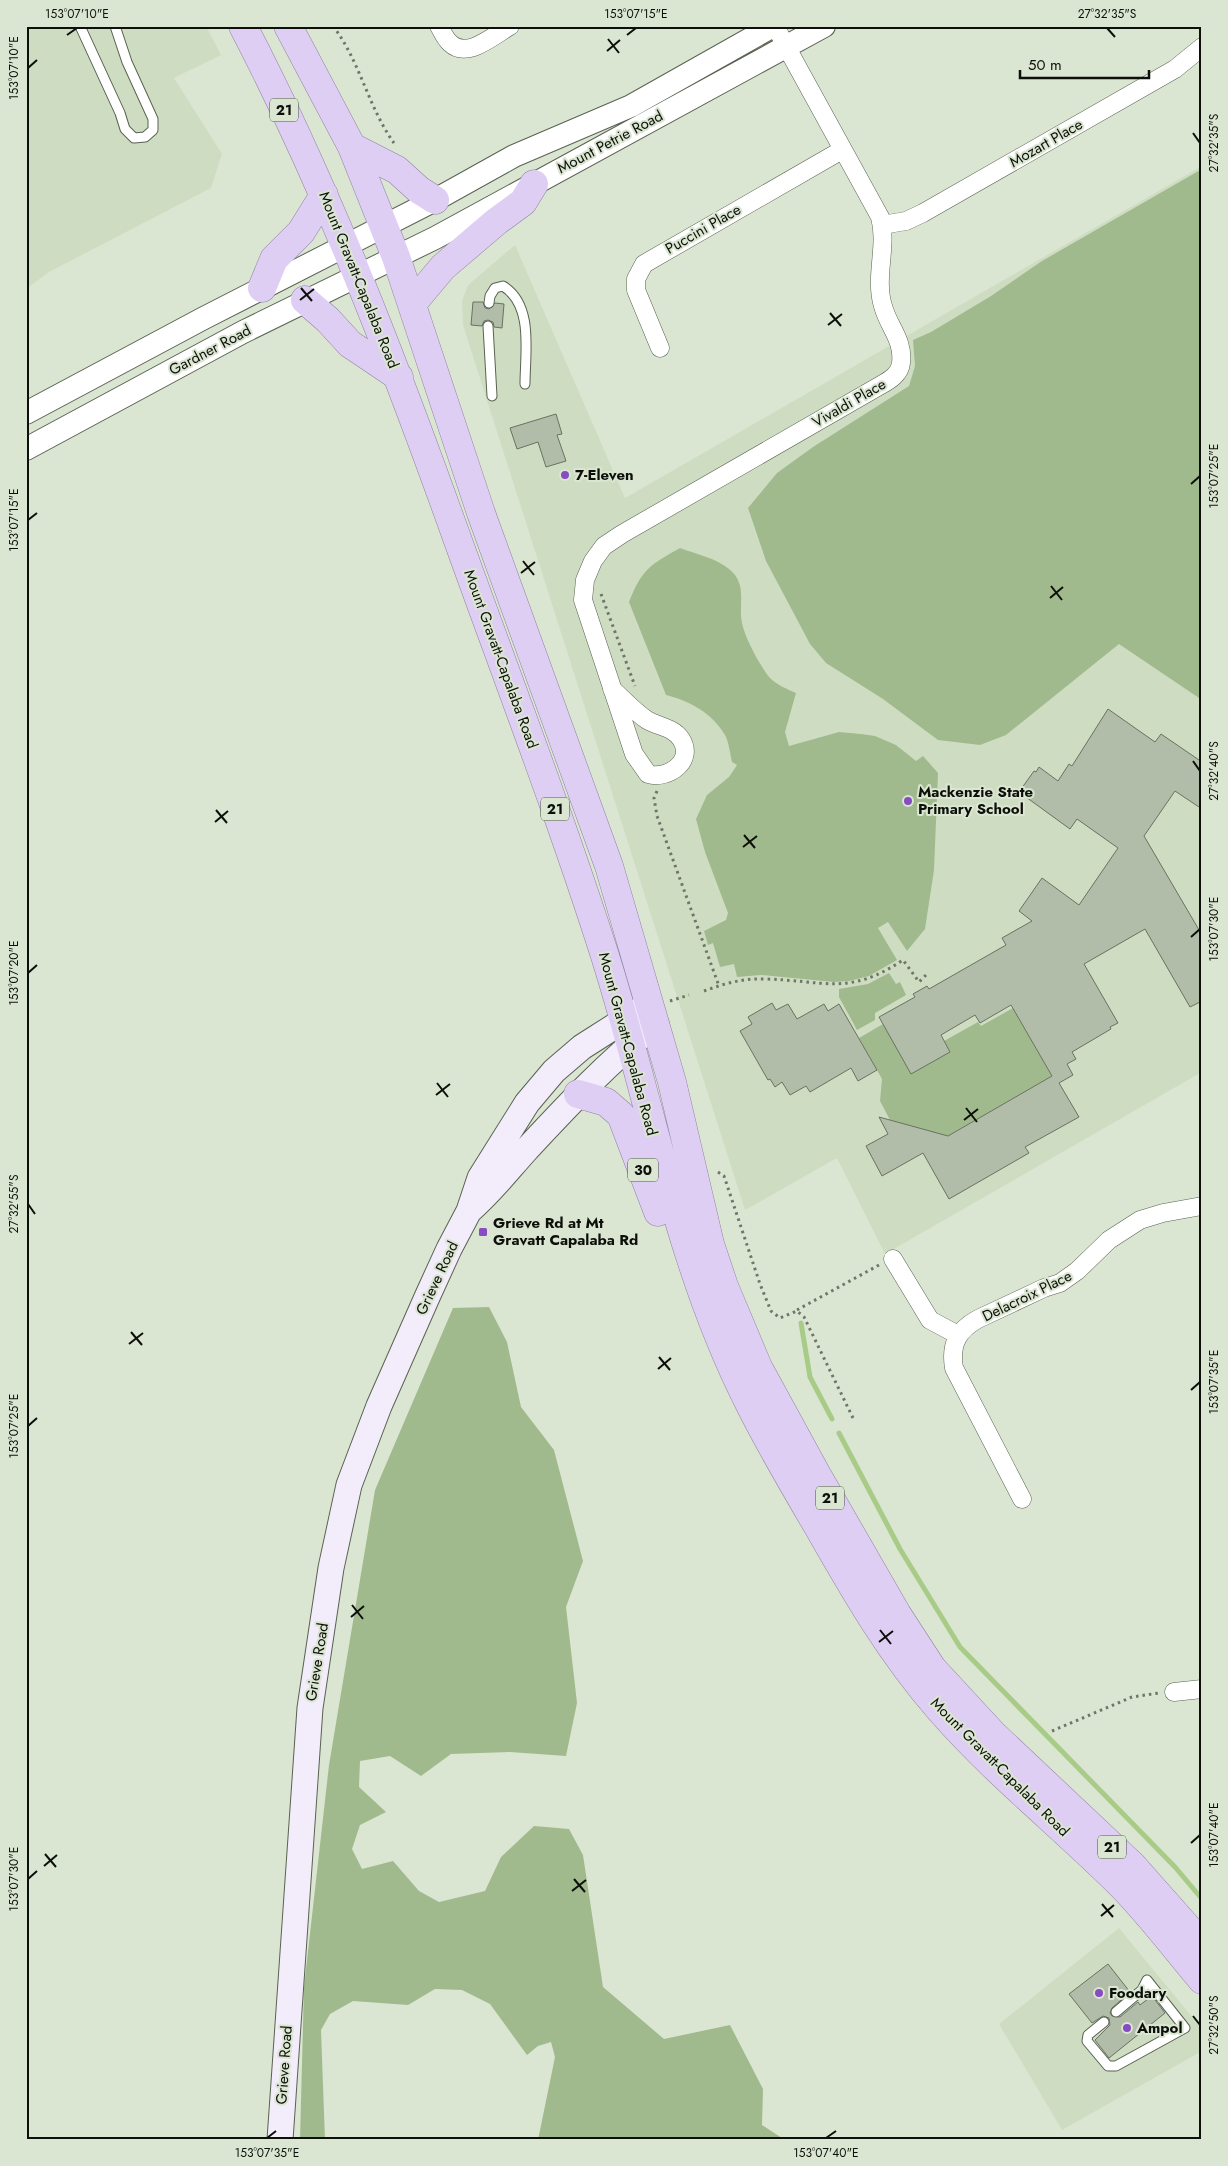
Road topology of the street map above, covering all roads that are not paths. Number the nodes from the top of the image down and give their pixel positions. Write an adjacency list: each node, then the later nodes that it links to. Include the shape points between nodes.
1 (80, 26): 2 (lane, via 125,129 134,138 145,137 152,130 153,120)
2 (115, 26)
3 (243, 26): 14 (highway, Mount Gravatt-Capalaba Road / 21)
4 (288, 26): 11 (highway, Mount Gravatt-Capalaba Road / 21)
5 (439, 26): 6 (street, via 450,43 461,49 470,49)
6 (510, 26)
7 (774, 26): 10 (street, Vivaldi Place); 15 (street, Mount Petrie Road, via 631,106 530,148)
8 (824, 26): 10 (street, Mount Petrie Road)
9 (1202, 47): 16 (street, Mozart Place, via 1174,69 924,213 906,221)
10 (786, 48): 12 (street, Vivaldi Place); 13 (street, Mount Petrie Road)
11 (352, 148): 15 (highway, via 397,170); 17 (highway, Mount Gravatt-Capalaba Road / 21)
12 (842, 150): 16 (street, Vivaldi Place, via 876,208); 26 (street, Puccini Place, via 644,264 636,279 636,290)
13 (534, 184): 19 (street, Mount Petrie Road); 24 (highway, via 523,202 450,260)
14 (324, 195): 18 (highway, Mount Gravatt-Capalaba Road / 21); 21 (highway, via 302,232 274,259)
15 (435, 200): 17 (street, Mount Petrie Road)
16 (882, 225): 32 (street, Vivaldi Place, via 880,287 883,306 901,348 898,372 881,385 622,534 598,552 585,580 583,600)
17 (384, 226): 18 (street, Gardner Road); 19 (highway, Mount Gravatt-Capalaba Road / 21)
18 (347, 245): 20 (highway, Mount Gravatt-Capalaba Road / 21); 21 (street, Gardner Road)
19 (396, 256): 20 (street, Gardner Road); 24 (highway, Mount Gravatt-Capalaba Road / 21)
20 (359, 274): 22 (street, Gardner Road); 27 (highway, Mount Gravatt-Capalaba Road / 21)
21 (262, 288): 30 (street, Gardner Road)
22 (305, 300): 27 (highway, via 350,344); 31 (street, Gardner Road)
23 (489, 303): 28 (lane, via 495,288 503,286 513,293 522,310 526,343)
24 (412, 304): 33 (highway, Mount Gravatt-Capalaba Road / 21, via 481,513)
25 (488, 326): 29 (lane)
26 (660, 348)
27 (399, 377): 34 (highway, Mount Gravatt-Capalaba Road / 21, via 556,813 606,960)
28 (525, 384)
29 (492, 396)
30 (26, 413)
31 (26, 449)
32 (612, 690): 32 (street, Vivaldi Place, via 648,720 674,732 680,739 684,747 683,758 675,770 659,776 643,770 634,754)
33 (658, 1010): 34 (main road, Grieve Road); 44 (highway, Mount Gravatt-Capalaba Road / 21, via 705,1226 737,1317 758,1368 897,1614 950,1690 1132,1866)
34 (626, 1032): 35 (main road, Grieve Road); 37 (main road, Grieve Road, via 566,1059 541,1086 480,1178); 39 (highway, Mount Gravatt-Capalaba Road / 21)
35 (578, 1094): 37 (main road, Grieve Road, via 492,1191); 39 (highway, 30, via 606,1102 621,1115 662,1222)
36 (1202, 1206): 40 (street, Delacroix Place, via 1140,1220 1109,1240 1078,1271 1060,1283 978,1319)
37 (469, 1211): 48 (main road, Grieve Road, via 379,1406 349,1485 331,1568 303,1775)
38 (894, 1260): 40 (street, via 930,1320)
39 (692, 1266): 45 (highway, Mount Gravatt-Capalaba Road / 21, via 728,1358 763,1430 858,1596 900,1661 969,1741 1126,1890)
40 (958, 1335): 41 (street, via 954,1346 954,1368)
41 (1022, 1499)
42 (1202, 1689): 43 (street)
43 (1174, 1692)
44 (1202, 1944)
45 (1202, 1980)
46 (1116, 2012): 47 (lane, via 1142,1990 1147,1980 1185,2028 1116,2066 1108,2066 1087,2041 1088,2035)
47 (1104, 2022)
48 (280, 2140)

